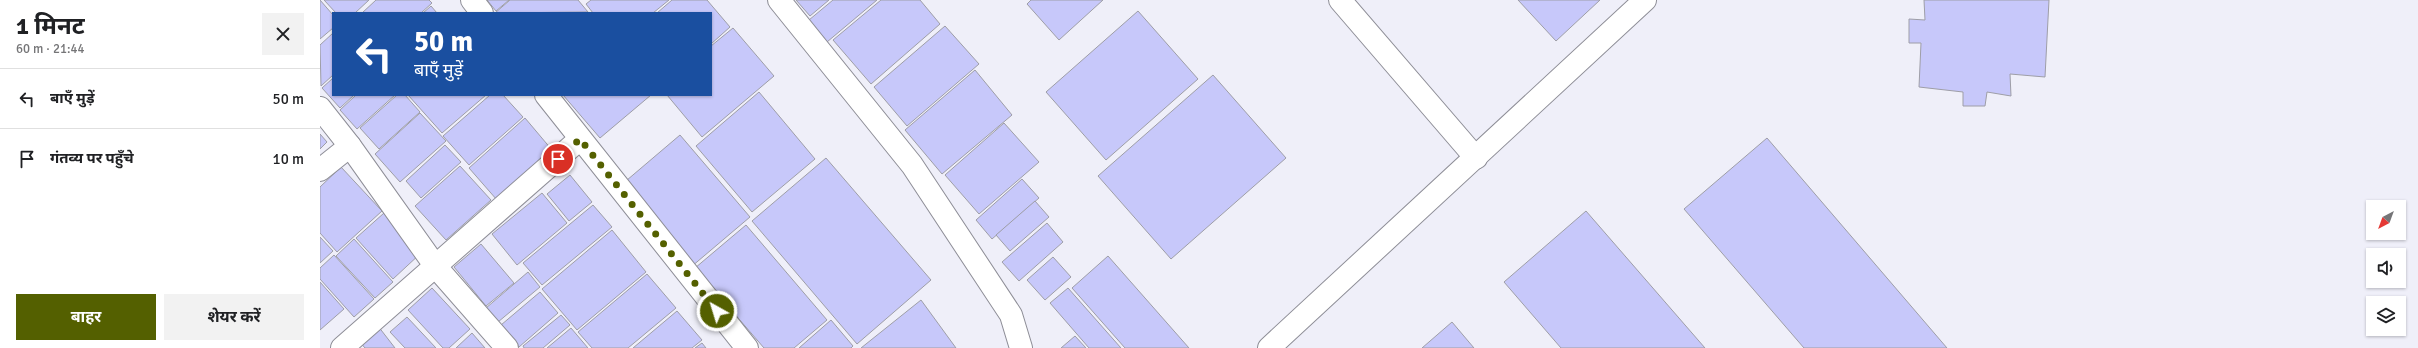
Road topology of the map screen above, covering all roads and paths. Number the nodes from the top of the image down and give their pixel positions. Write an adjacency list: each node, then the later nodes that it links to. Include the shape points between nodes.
1 (472, 0): 5 (street)
2 (779, 0): 16 (street, via 912,165 1011,315)
3 (1340, 0): 10 (street)
4 (1646, 0): 10 (street)
5 (481, 12)
6 (547, 96): 8 (street)
7 (320, 108): 9 (street)
8 (580, 139): 12 (street); 15 (street)
9 (350, 146): 11 (street); 12 (street)
10 (1476, 158): 17 (street)
11 (320, 170)
12 (436, 267): 13 (street); 14 (street)
13 (342, 348)
14 (507, 348)
15 (747, 348)
16 (1021, 348)
17 (1269, 348)

